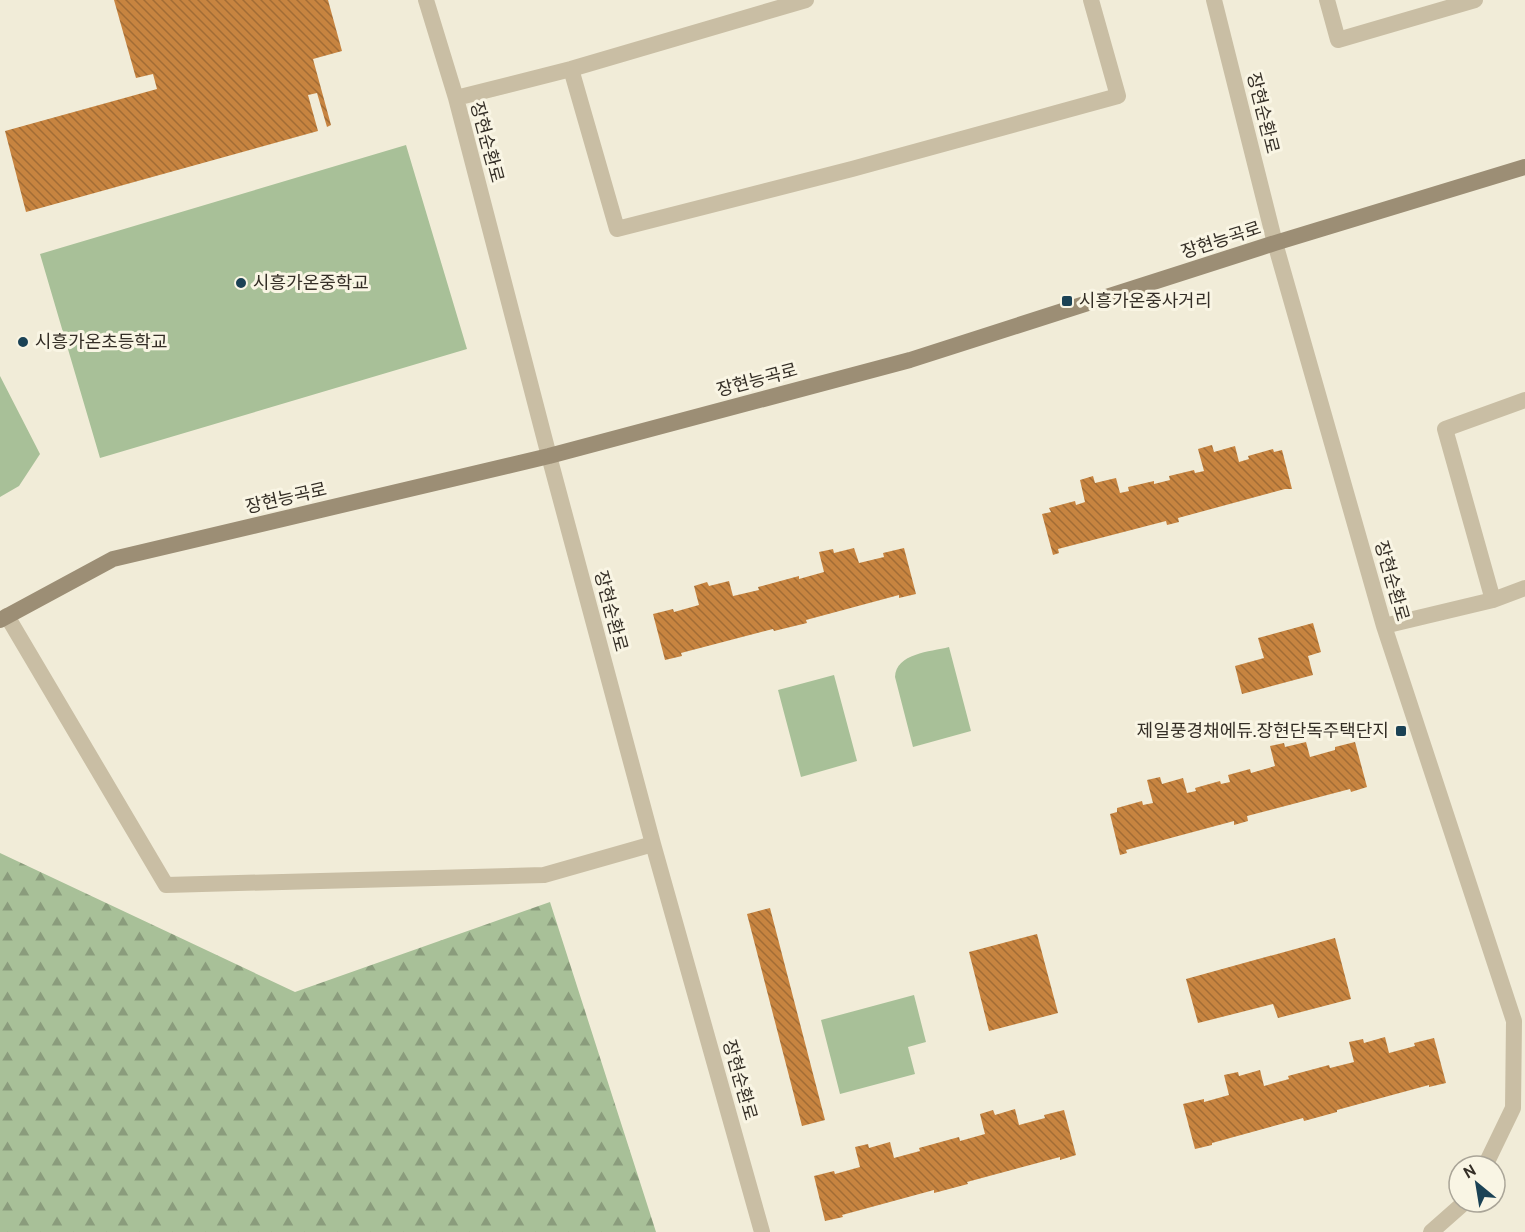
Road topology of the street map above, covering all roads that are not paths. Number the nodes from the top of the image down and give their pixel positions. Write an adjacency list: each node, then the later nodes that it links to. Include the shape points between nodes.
1 (426, 0): 8 (street, 장현순환로)
2 (806, 0): 7 (street)
3 (1091, 0): 7 (street, via 1118,96 617,229)
4 (1214, 0): 10 (street, 장현순환로)
5 (1327, 0): 6 (street, via 1338,40)
6 (1475, 0)
7 (571, 69): 8 (street)
8 (456, 98): 12 (street, 장현순환로)
9 (1525, 167): 10 (main road, 장현능곡로)
10 (1275, 243): 12 (main road, 장현능곡로, via 910,360); 16 (street, 장현순환로)
11 (1525, 400): 14 (street, via 1445,429)
12 (549, 456): 15 (main road, 장현능곡로, via 113,559); 17 (street, 장현순환로)
13 (1525, 588): 14 (street)
14 (1493, 600): 16 (street)
15 (3, 618): 17 (street, via 166,885 543,875)
16 (1384, 626): 18 (street, 장현순환로, via 1514,1021 1513,1108)
17 (653, 844): 20 (street, 장현순환로)
18 (1491, 1154)
19 (1451, 1214): 21 (street)
20 (762, 1232)
21 (1431, 1232)

